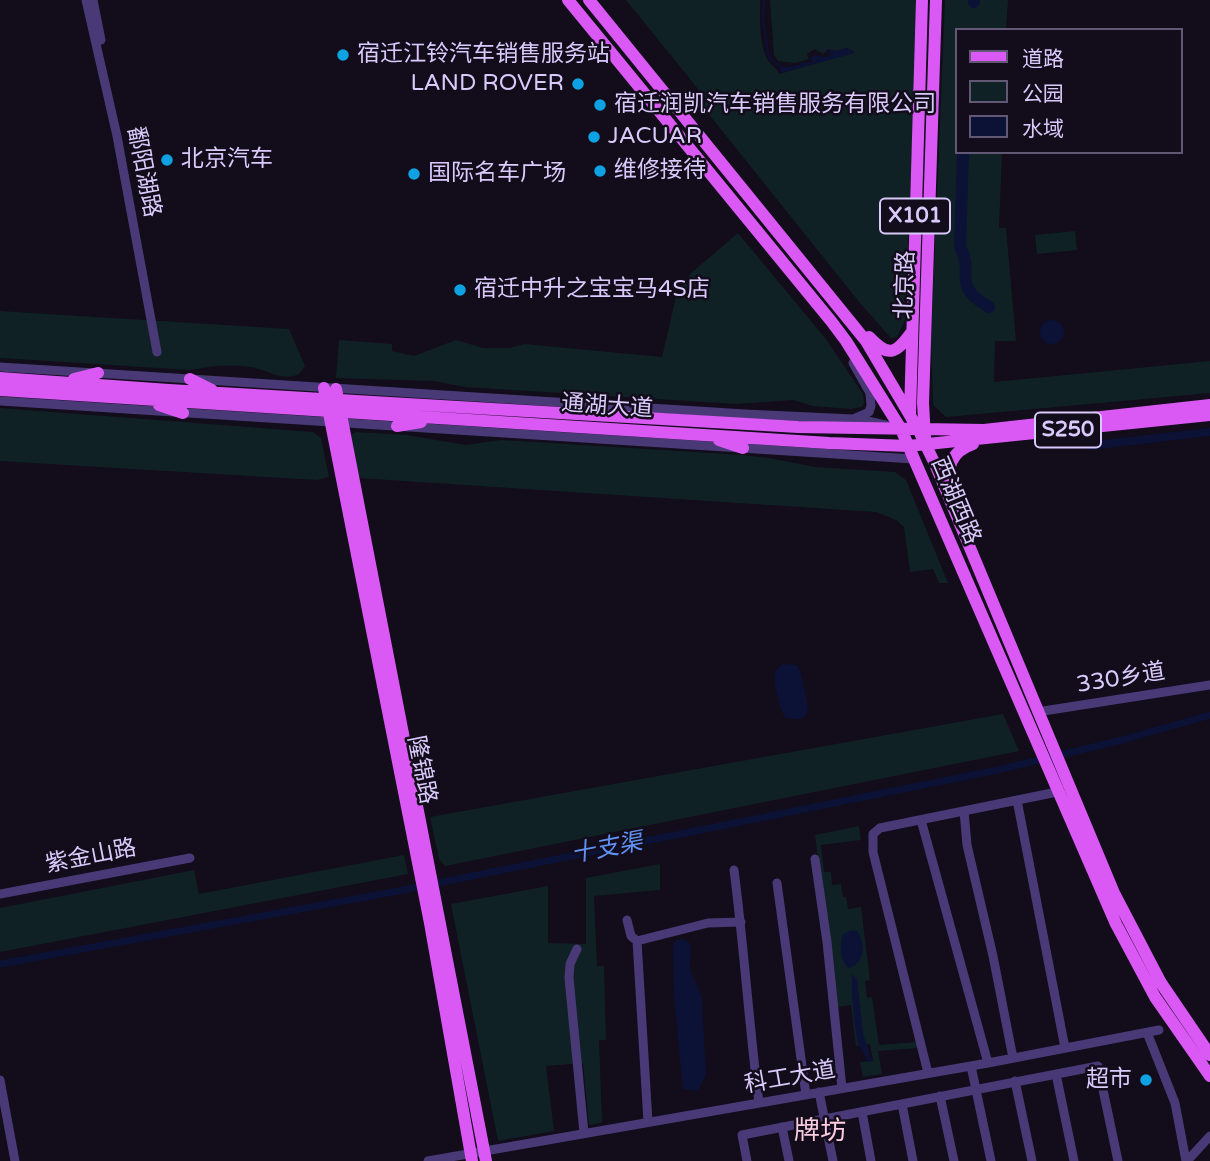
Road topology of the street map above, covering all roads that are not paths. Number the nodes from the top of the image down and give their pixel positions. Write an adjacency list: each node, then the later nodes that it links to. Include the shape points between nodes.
1 (86, 0): 2 (street, 鄱阳湖路, via 159,352)
2 (93, 0)
3 (568, 0): 9 (main road, 西湖西路)
4 (589, 0): 7 (main road, 西湖西路)
5 (922, 0): 8 (main road, 北京路 / X101)
6 (936, 0): 30 (main road, 北京路 / X101)
7 (853, 323): 8 (main road, via 888,352); 23 (main road, 西湖西路)
8 (912, 333): 23 (main road, 北京路 / X101)
9 (846, 341): 26 (street, via 872,401 869,412); 29 (main road, 西湖西路)
10 (0, 367): 11 (street)
11 (98, 373): 13 (street); 14 (main road)
12 (0, 378): 14 (main road, 通湖大道)
13 (190, 379): 16 (main road); 19 (street)
14 (61, 382): 16 (main road, 通湖大道)
15 (0, 390): 17 (main road, 通湖大道)
16 (218, 393): 19 (main road, 通湖大道)
17 (142, 399): 19 (main road, 通湖大道); 22 (main road)
18 (0, 401): 22 (street)
19 (333, 405): 21 (street); 22 (street); 25 (main road, 通湖大道); 27 (main road, 通湖大道); 28 (street); 79 (main road, 隆锦路)
20 (1210, 405): 30 (main road, 通湖大道 / S250, via 984,430)
21 (666, 409): 26 (street); 27 (main road)
22 (183, 413)
23 (910, 415): 29 (main road); 30 (main road, 西湖西路)
24 (1210, 415): 32 (main road, 通湖大道 / S250)
25 (441, 418): 28 (main road); 31 (main road, 通湖大道)
26 (853, 418): 29 (street)
27 (692, 420): 29 (main road, 通湖大道)
28 (397, 426): 35 (street)
29 (901, 429): 30 (main road, 通湖大道 / S250); 34 (main road, 西湖西路)
30 (921, 429): 33 (main road, 西湖西路)
31 (702, 434): 34 (main road, 通湖大道); 35 (main road)
32 (987, 439): 33 (main road, 通湖大道 / S250); 37 (main road, via 958,451 948,474)
33 (926, 444): 34 (main road, 通湖大道); 37 (main road, 西湖西路)
34 (908, 446): 36 (main road, 西湖西路)
35 (743, 448): 36 (street)
36 (914, 459): 40 (main road, 西湖西路)
37 (983, 579): 39 (main road, 西湖西路)
38 (1210, 685): 39 (street, 330乡道)
39 (1037, 712): 40 (main road, 西湖西路)
40 (1041, 738): 41 (main road, 西湖西路)
41 (1058, 784): 42 (street); 57 (main road, 西湖西路, via 1161,983); 63 (main road, 西湖西路, via 1132,957)
42 (1017, 800): 43 (street); 56 (street)
43 (964, 811): 44 (street); 58 (street, via 967,845)
44 (921, 820): 59 (street); 61 (street, via 880,828 871,841)
45 (190, 858): 49 (street, 紫金山路)
46 (815, 859): 66 (street)
47 (734, 870): 51 (street)
48 (777, 883): 69 (street)
49 (0, 894)
50 (627, 920): 52 (street)
51 (741, 922): 52 (street, via 708,923); 71 (street)
52 (637, 942): 75 (street)
53 (577, 949): 77 (street, via 569,978)
54 (1159, 1030): 56 (street, 科工大道)
55 (1148, 1035): 92 (street, via 1175,1103)
56 (1065, 1048): 58 (street, 科工大道)
57 (1210, 1055)
58 (1013, 1058): 59 (street, 科工大道)
59 (988, 1063): 60 (street, 科工大道)
60 (971, 1066): 61 (street, 科工大道); 67 (street)
61 (928, 1073): 66 (street, 科工大道)
62 (1056, 1074): 65 (street); 90 (street); 91 (street, via 1098,1066)
63 (1210, 1076)
64 (0, 1080): 80 (street)
65 (1015, 1082): 67 (street); 89 (street)
66 (842, 1088): 68 (street, 科工大道)
67 (976, 1089): 70 (street); 88 (street)
68 (820, 1092): 69 (street, 科工大道); 74 (street)
69 (806, 1095): 71 (street, 科工大道)
70 (940, 1096): 72 (street); 87 (street)
71 (759, 1103): 75 (street, 科工大道)
72 (902, 1104): 73 (street); 86 (street)
73 (862, 1112): 74 (street); 85 (street)
74 (825, 1119): 76 (street); 84 (street)
75 (648, 1122): 77 (street, 科工大道)
76 (782, 1127): 82 (street, via 742,1135); 83 (street)
77 (584, 1133): 79 (street, 科工大道)
78 (1210, 1136): 92 (street)
79 (478, 1156): 81 (street, 科工大道)
80 (15, 1161)
81 (428, 1161)
82 (747, 1161)
83 (789, 1161)
84 (833, 1161)
85 (871, 1161)
86 (913, 1161)
87 (954, 1161)
88 (991, 1161)
89 (1032, 1161)
90 (1074, 1161)
91 (1118, 1161)
92 (1187, 1161)

